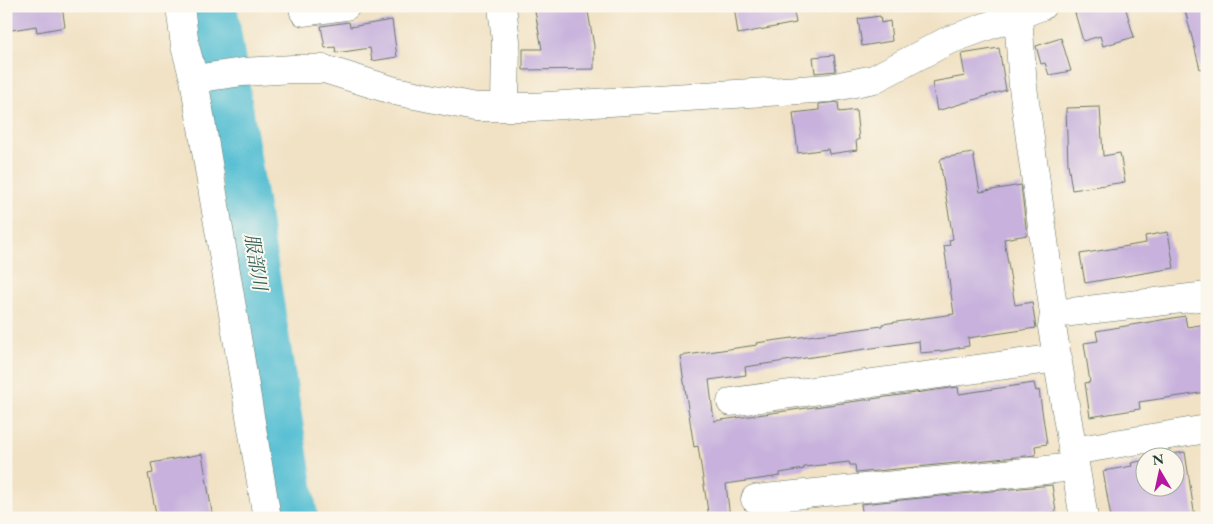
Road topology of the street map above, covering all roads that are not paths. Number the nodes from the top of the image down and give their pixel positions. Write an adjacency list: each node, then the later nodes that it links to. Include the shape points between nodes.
1 (180, 6): 6 (street, via 185,46)
2 (303, 6): 3 (street, via 304,12)
3 (346, 6)
4 (502, 6): 7 (street, via 506,41)
5 (1030, 11): 7 (street, via 947,41 874,79 830,88); 9 (street, via 1024,87)
6 (194, 79): 7 (street, via 243,72 324,70 395,91 475,107); 15 (street)
7 (505, 107)
8 (1207, 296): 9 (street)
9 (1054, 314): 10 (street, via 1052,327)
10 (1058, 358): 11 (street); 13 (street)
11 (731, 402)
12 (1207, 429): 13 (street)
13 (1073, 459): 14 (street); 16 (street)
14 (755, 499)
15 (267, 518)
16 (1084, 518)

